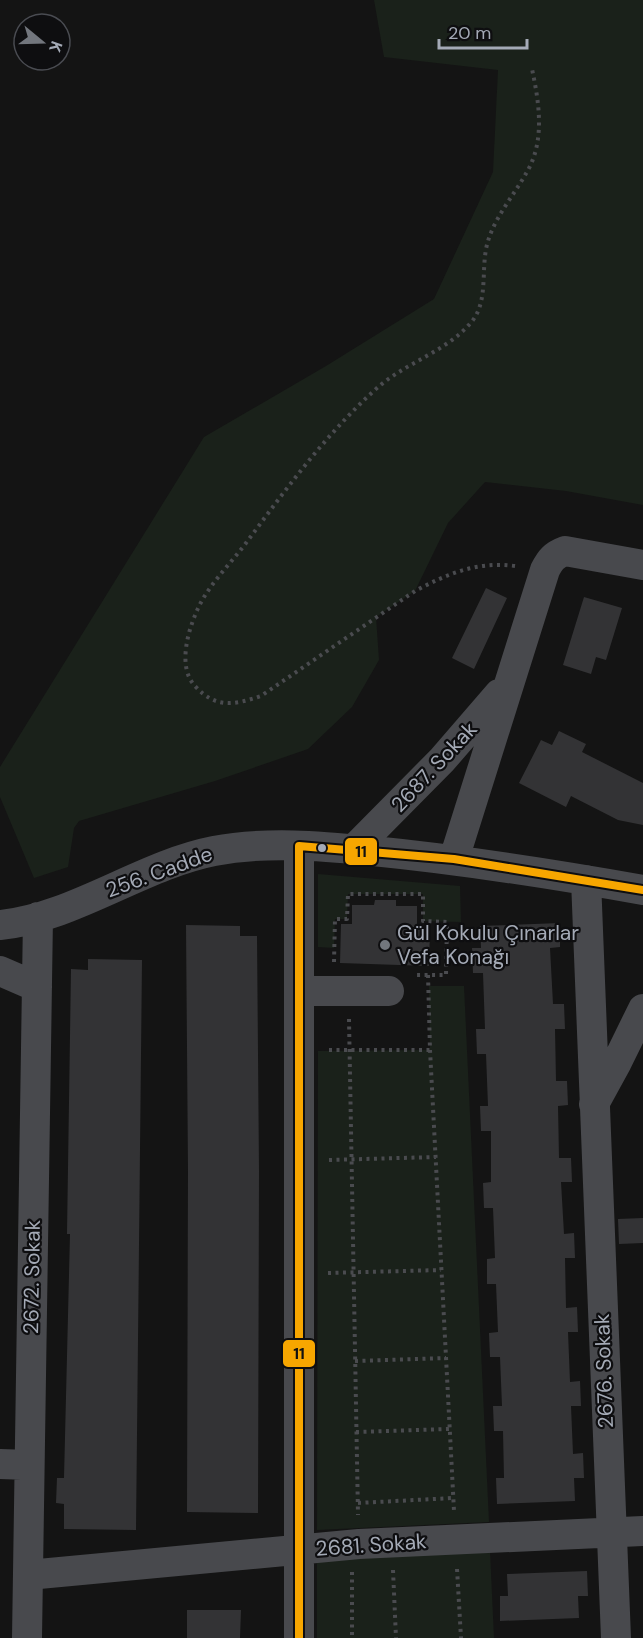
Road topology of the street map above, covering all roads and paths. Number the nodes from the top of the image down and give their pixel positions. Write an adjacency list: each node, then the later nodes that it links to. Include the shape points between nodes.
1 (532, 69): 3 (path, via 539,102 534,156 494,223 487,244 480,305 473,319 459,335 399,370 377,388 301,469 209,587 190,630 187,668 204,696 214,702 242,702 274,688 435,580 484,564)
2 (643, 565): 3 (street, via 565,551 556,554)
3 (545, 570): 4 (street, 2687. Sokak)
4 (510, 680): 6 (street, 2687. Sokak, via 442,760); 7 (street, 2687. Sokak)
5 (299, 846): 6 (street, 256. Cadde); 12 (street, 256. Cadde, via 212,851 153,870); 17 (street)
6 (354, 849): 7 (street, 256. Cadde)
7 (454, 859): 8 (street, 256. Cadde)
8 (586, 880): 10 (street, 256. Cadde); 24 (street, 2676. Sokak)
9 (386, 886): 11 (path)
10 (643, 890)
11 (386, 894): 15 (path, via 423,894 423,921 447,922 446,975); 18 (path, via 348,894 347,919 335,919)
12 (38, 917): 13 (street, 256. Cadde); 16 (street, 2672. Sokak)
13 (0, 925)
14 (0, 970): 16 (street)
15 (428, 975): 19 (path, via 408,975); 22 (path)
16 (37, 987): 36 (street, 2672. Sokak)
17 (299, 991): 18 (street); 44 (street)
18 (341, 991): 19 (street); 21 (path)
19 (388, 991)
20 (642, 1013): 24 (street, 2676. Sokak)
21 (349, 1050): 22 (path); 23 (path); 26 (path)
22 (430, 1050): 25 (path)
23 (318, 1051)
24 (594, 1104): 41 (street, 2676. Sokak)
25 (436, 1156): 26 (path); 28 (path)
26 (351, 1159): 27 (path); 29 (path)
27 (318, 1160)
28 (441, 1270): 29 (path); 31 (path)
29 (354, 1273): 30 (path); 32 (path)
30 (326, 1274)
31 (446, 1358): 32 (path); 33 (path)
32 (355, 1361): 34 (path)
33 (449, 1429): 34 (path); 37 (path)
34 (356, 1432): 38 (path)
35 (0, 1464): 36 (street)
36 (29, 1465): 45 (street, 2672. Sokak)
37 (453, 1498): 38 (path); 42 (path)
38 (358, 1503): 40 (path)
39 (643, 1531): 41 (street, 2681. Sokak)
40 (355, 1532): 43 (street, 2681. Sokak); 44 (street, 2681. Sokak); 48 (path)
41 (611, 1532): 42 (street, 2681. Sokak); 51 (street, 2676. Sokak)
42 (456, 1539): 43 (street, 2681. Sokak); 50 (path)
43 (392, 1542): 49 (path)
44 (299, 1549): 45 (street, 2681. Sokak); 47 (street)
45 (28, 1575): 46 (street, 2672. Sokak)
46 (27, 1638)
47 (299, 1638)
48 (352, 1638)
49 (396, 1638)
50 (460, 1638)
51 (615, 1638)

